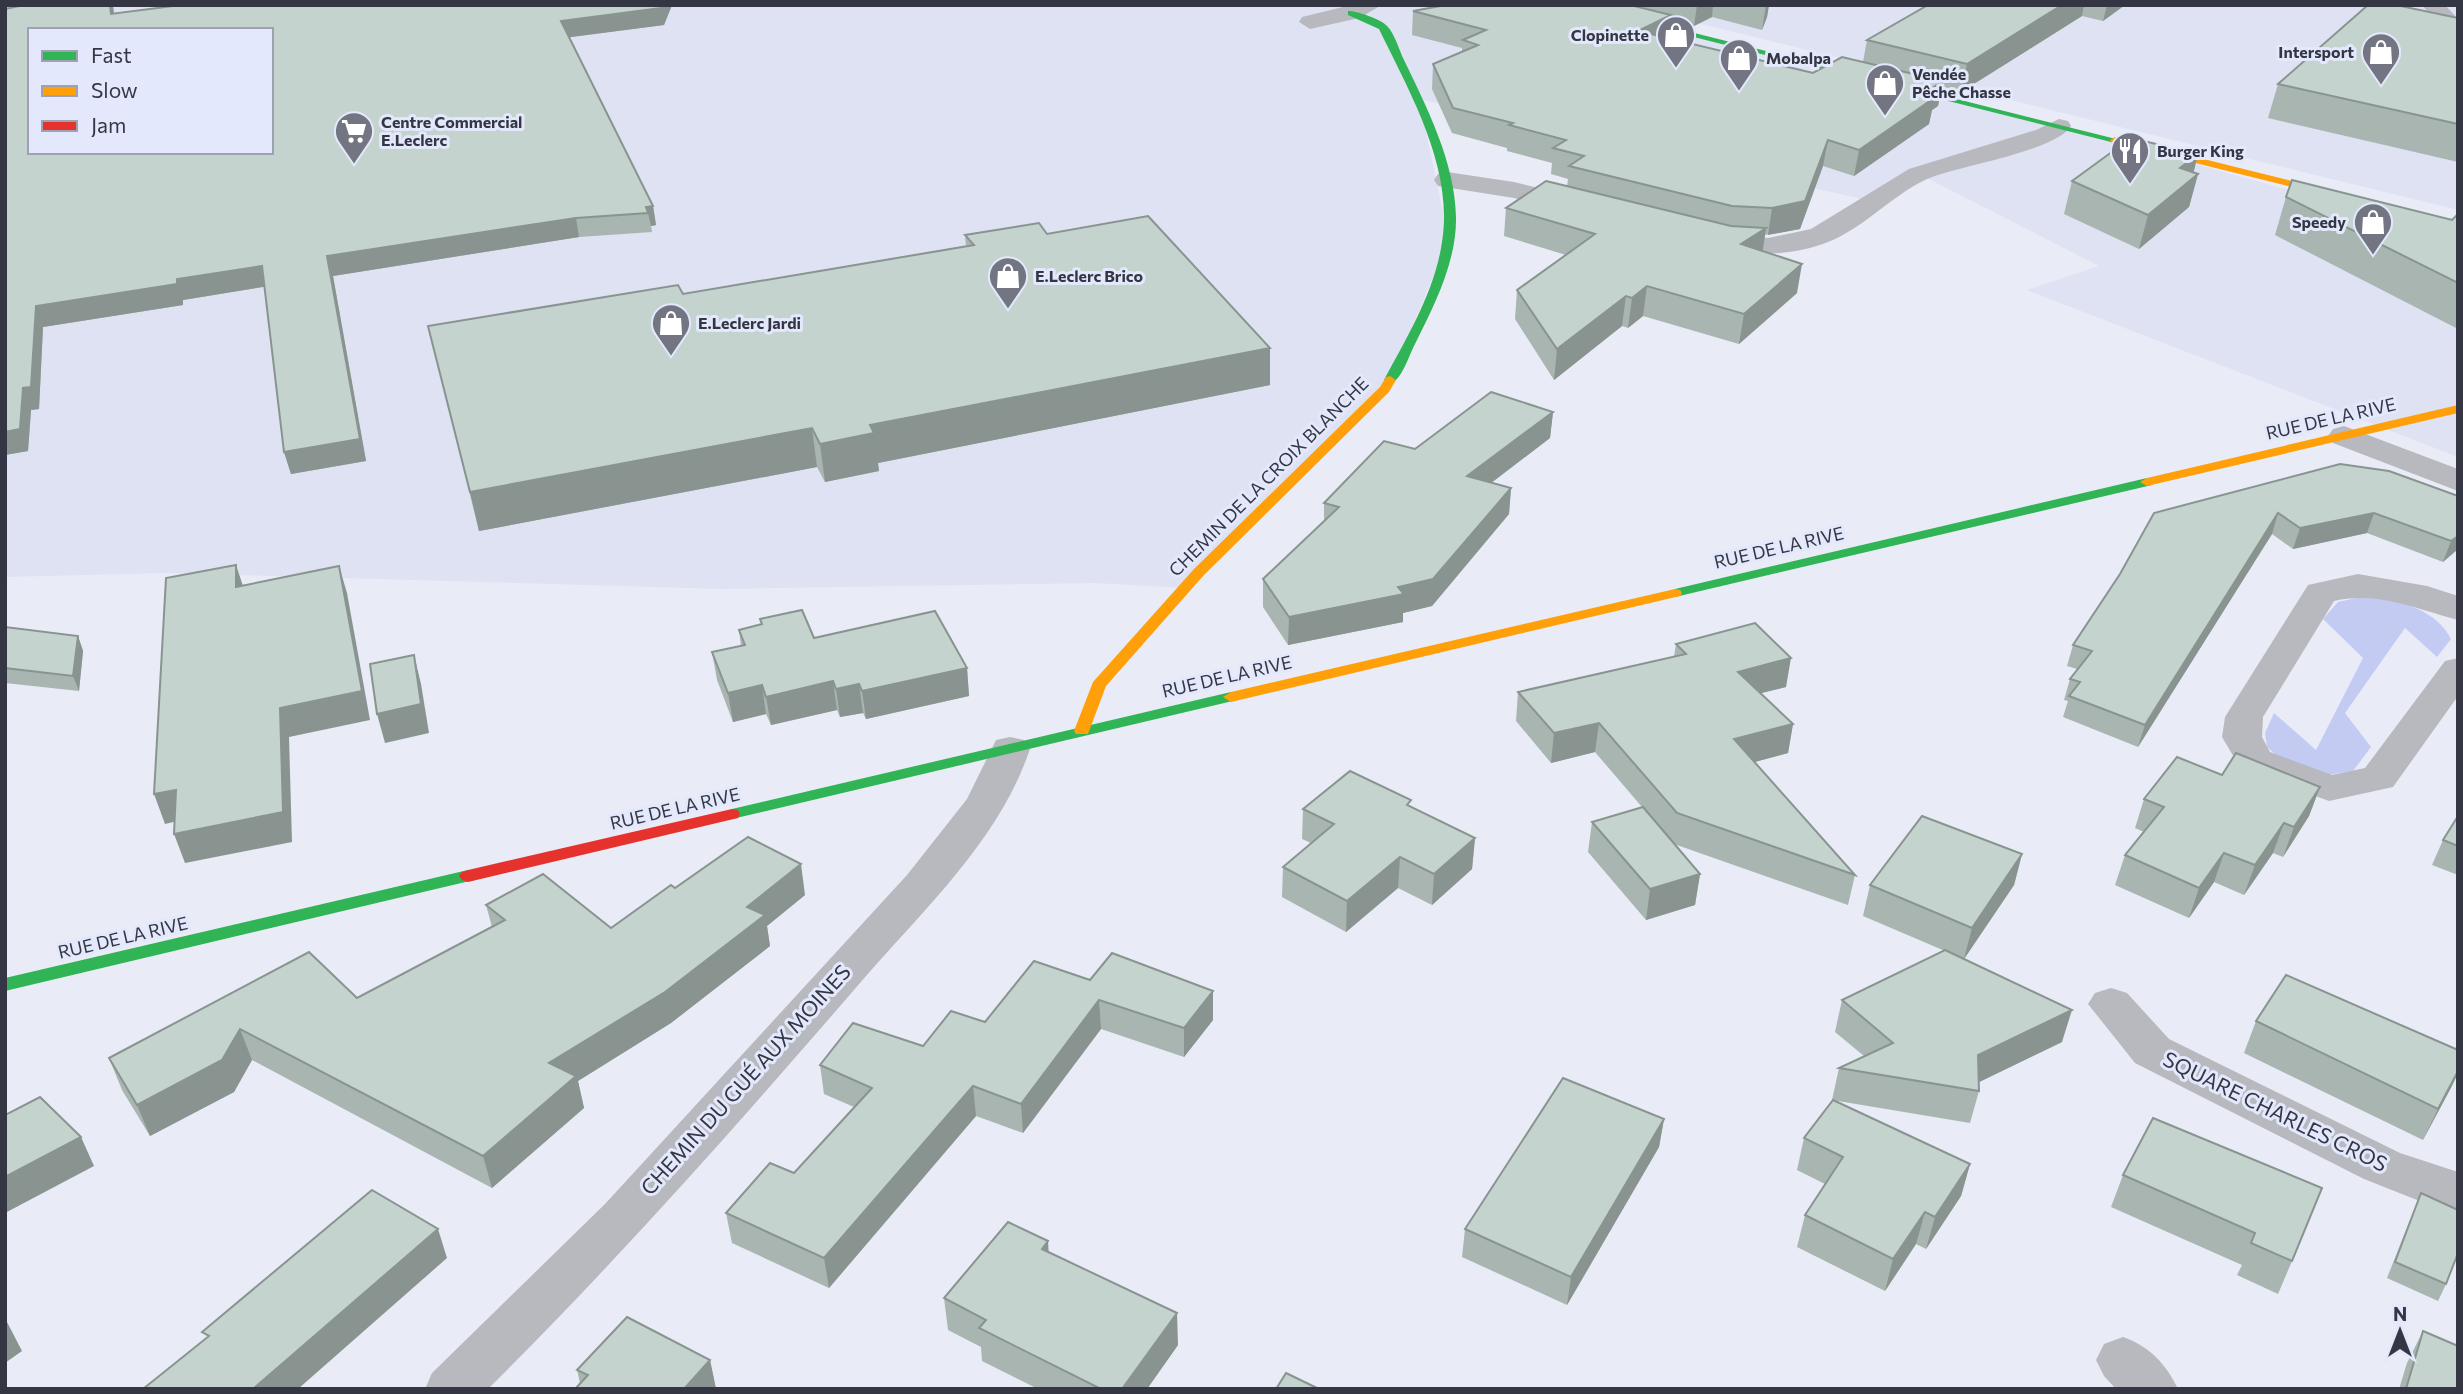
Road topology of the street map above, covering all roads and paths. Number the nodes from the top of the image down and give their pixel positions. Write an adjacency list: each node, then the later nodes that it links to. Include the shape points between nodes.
1 (1571, 5): 6 (street)
2 (2433, 5): 5 (street)
3 (1354, 8): 4 (street); 7 (street, CHEMIN DE LA CROIX BLANCHE, via 1383,27 1418,99)
4 (1307, 21)
5 (2458, 33)
6 (2059, 127): 8 (street); 10 (street, via 1918,174 1819,236 1768,246 1728,244)
7 (1447, 180): 9 (street, via 1514,190); 16 (street, CHEMIN DE LA CROIX BLANCHE, via 1449,241 1426,311 1385,389 1199,572 1098,685)
8 (2360, 201)
9 (1608, 214)
10 (1688, 234)
11 (2458, 409): 12 (street, RUE DE LA RIVE)
12 (2344, 436): 13 (street); 16 (street, RUE DE LA RIVE)
13 (2458, 481)
14 (2458, 609): 15 (street, via 2427,597 2358,585 2322,593 2244,717 2242,737 2255,760 2329,788 2379,778)
15 (2458, 669)
16 (1082, 731): 17 (street, RUE DE LA RIVE)
17 (1010, 749): 18 (street, RUE DE LA RIVE); 21 (street, CHEMIN DU GUÉ AUX MOINES, via 997,783 950,852 594,1249)
18 (5, 985)
19 (2111, 1004): 20 (street, SQUARE CHARLES CROS, via 2152,1051 2382,1166)
20 (2458, 1191)
21 (452, 1389)

